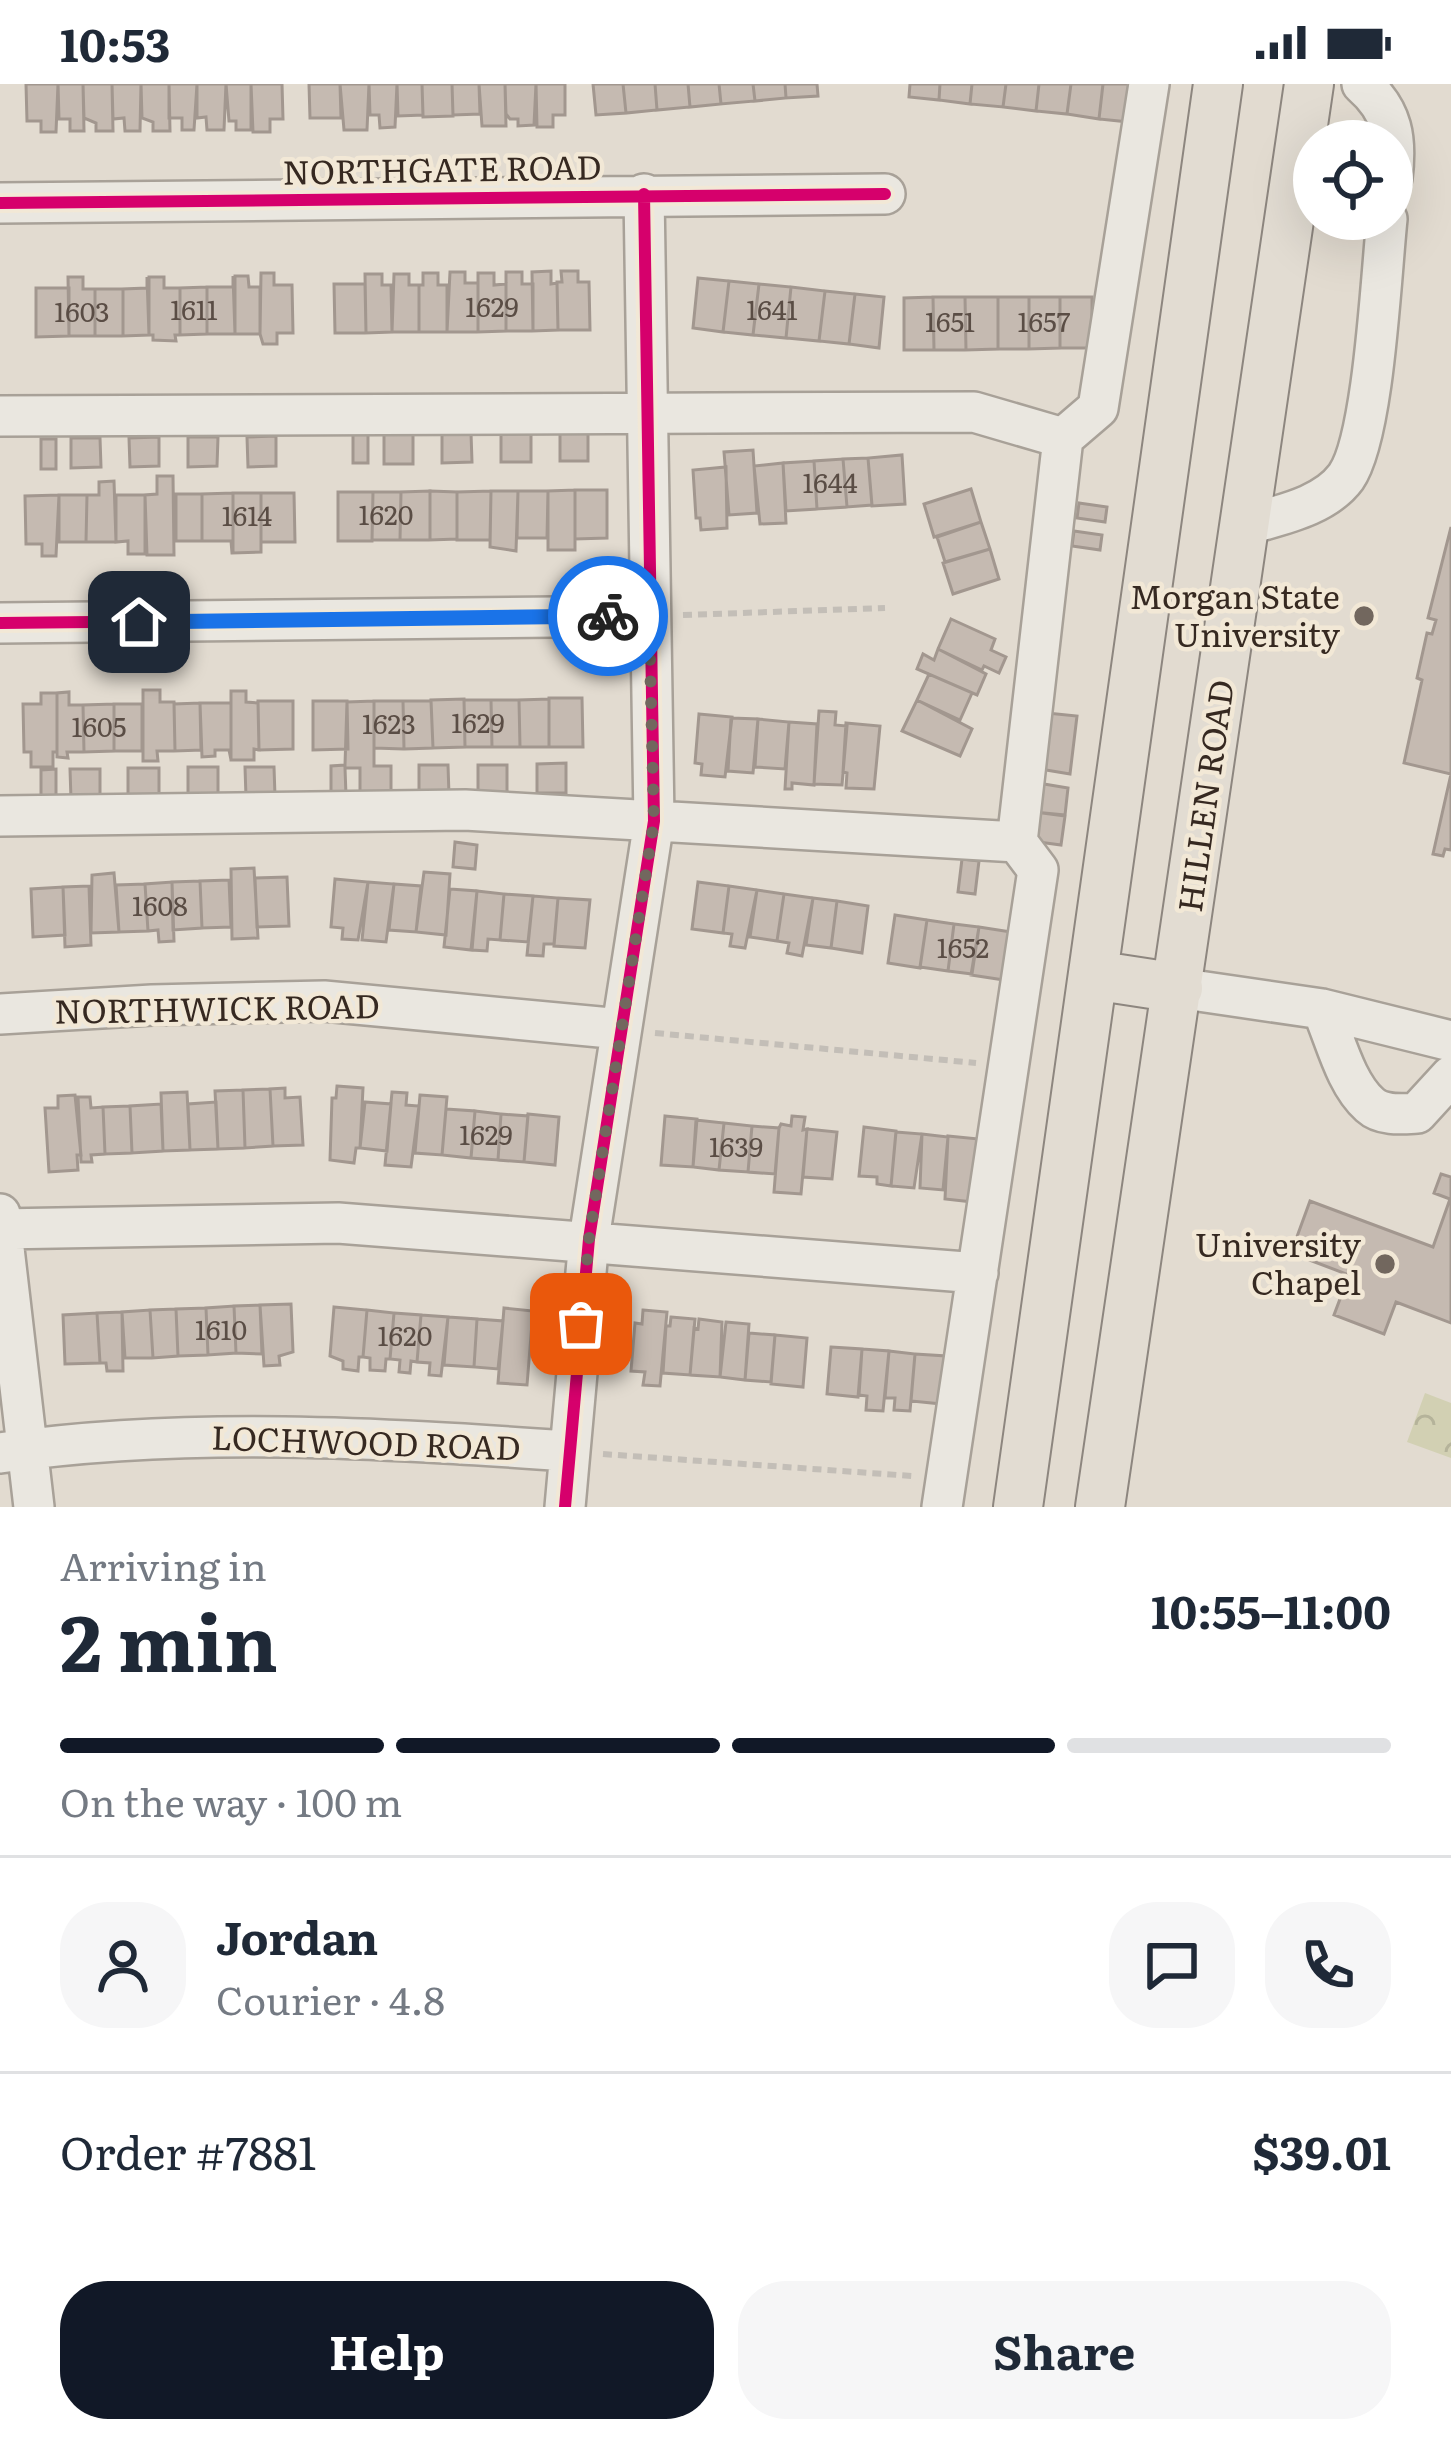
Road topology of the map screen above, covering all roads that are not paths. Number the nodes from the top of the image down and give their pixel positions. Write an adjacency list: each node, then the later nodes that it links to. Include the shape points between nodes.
1 (1149, 84): 12 (street, via 1098,408)
2 (1218, 84): 19 (main road)
3 (1309, 84): 13 (main road, HILLEN ROAD)
4 (1362, 84): 5 (street)
5 (1388, 120)
6 (644, 194): 7 (street, NORTHGATE ROAD); 8 (street, NORTHGATE ROAD); 10 (street)
7 (885, 194)
8 (0, 202)
9 (1385, 240): 13 (street, via 1361,444 1344,480 1306,507)
10 (648, 411): 11 (street); 12 (street, via 974,412); 14 (street)
11 (0, 416)
12 (1064, 438): 18 (street)
13 (1246, 525): 20 (main road, HILLEN ROAD)
14 (649, 616): 15 (street); 17 (street)
15 (0, 623)
16 (0, 816): 17 (street, via 465,809)
17 (654, 821): 18 (street); 23 (street)
18 (1017, 842): 29 (street, via 1038,870)
19 (1094, 975): 20 (main road); 35 (main road)
20 (1178, 988): 21 (street); 36 (main road, HILLEN ROAD)
21 (1322, 1009): 24 (street); 25 (street, via 1371,1108 1417,1113)
22 (0, 1014): 23 (street, NORTHWICK ROAD, via 323,1001)
23 (621, 1029): 28 (street)
24 (1451, 1041)
25 (1451, 1076)
26 (0, 1214): 27 (street)
27 (1, 1229): 28 (street, via 338,1222); 30 (street)
28 (589, 1239): 29 (street); 31 (street)
29 (978, 1273): 32 (street)
30 (14, 1451): 31 (street, LOCHWOOD ROAD, via 265,1435); 33 (street)
31 (569, 1451): 34 (street)
32 (945, 1493)
33 (34, 1507)
34 (565, 1507)
35 (1018, 1507)
36 (1100, 1507)

